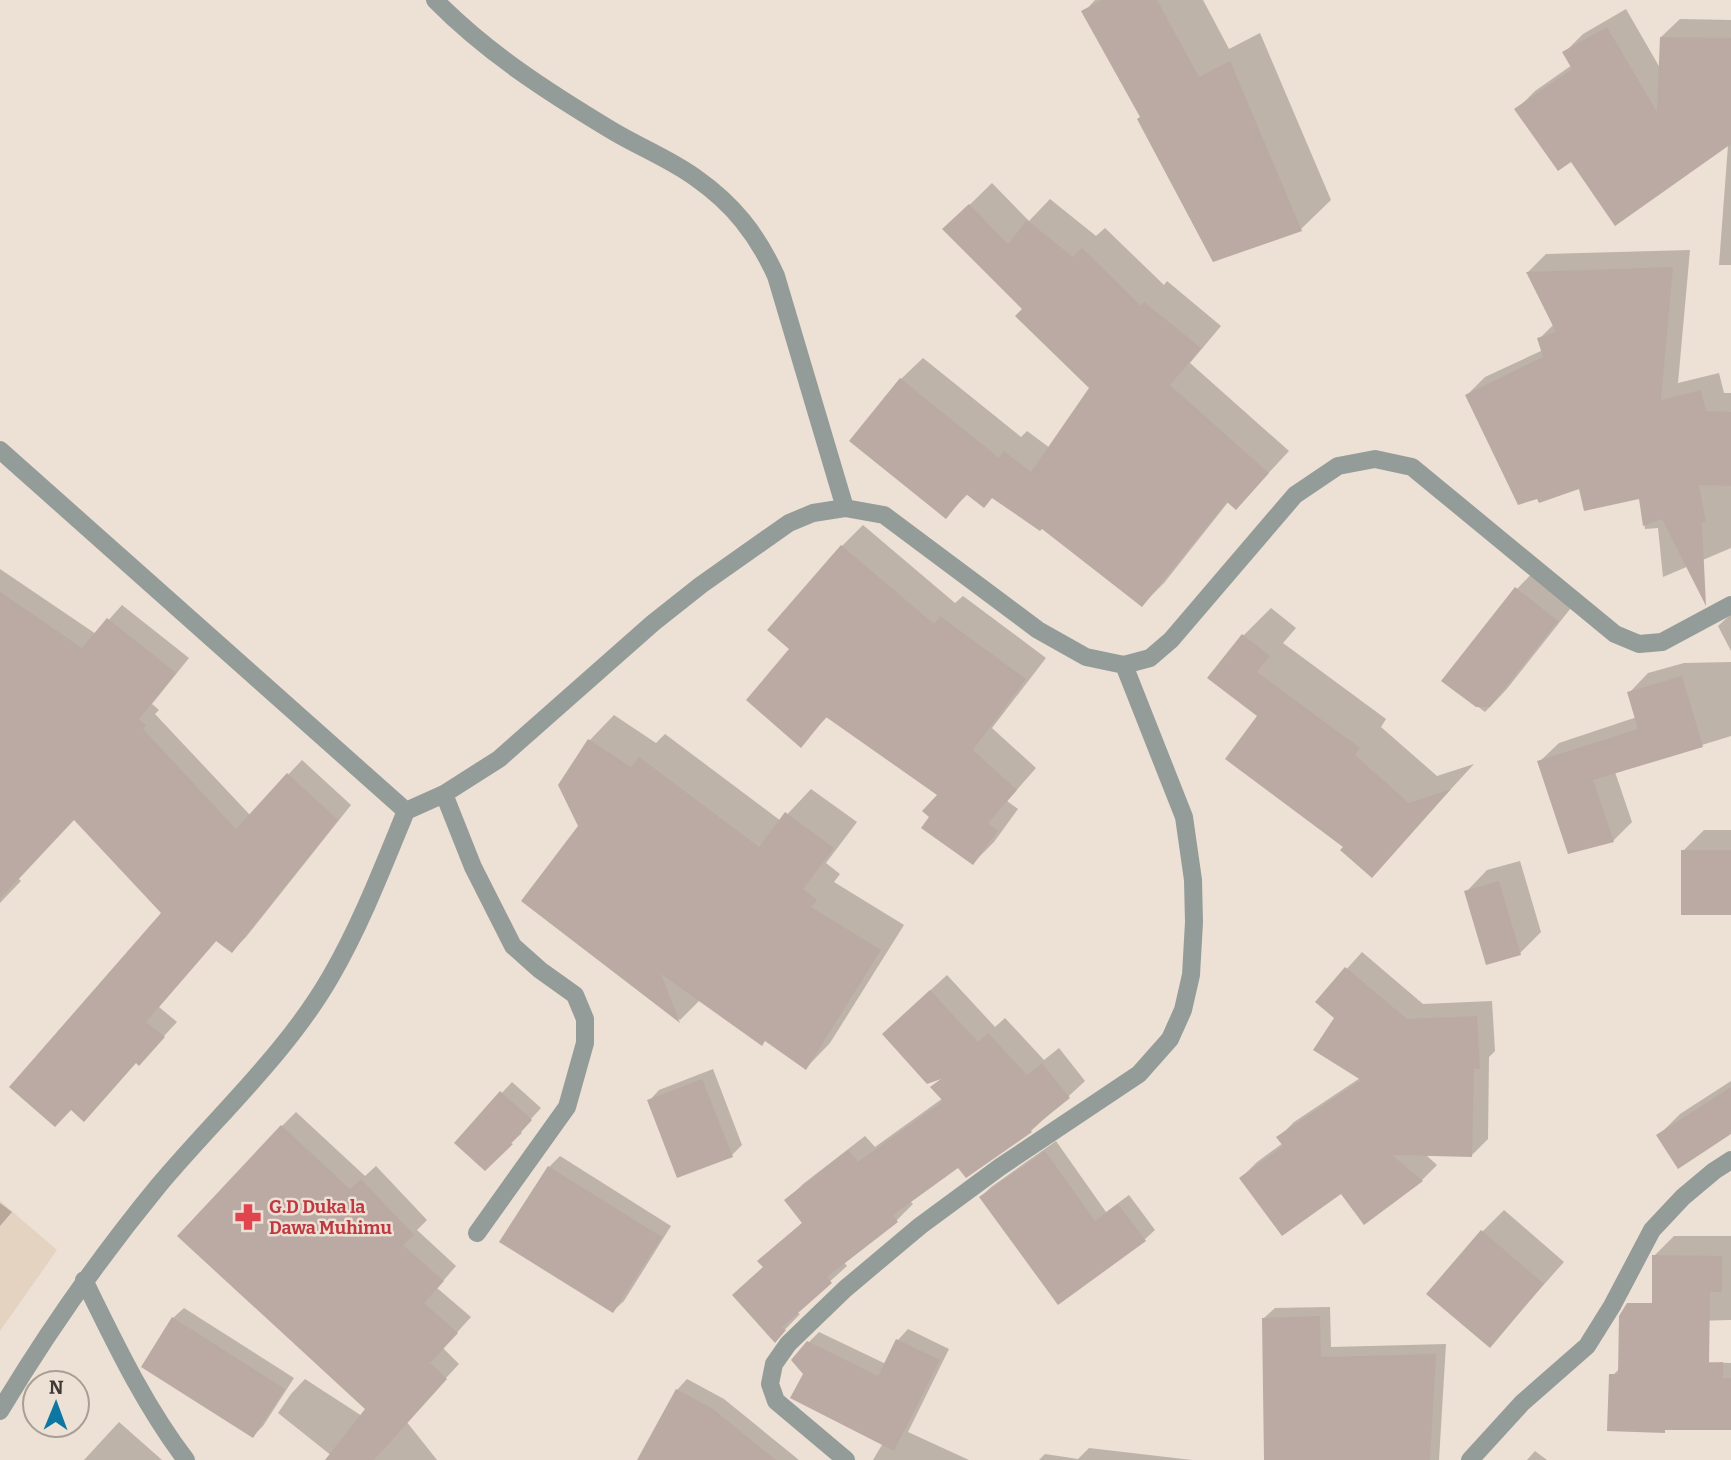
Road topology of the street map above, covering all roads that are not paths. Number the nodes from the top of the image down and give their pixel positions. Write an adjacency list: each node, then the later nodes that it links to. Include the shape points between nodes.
1 (435, 0): 3 (street, via 510,66 694,176 742,219 761,244 776,276)
2 (0, 450): 7 (street)
3 (845, 508): 5 (street, via 884,515 1038,629 1086,657); 6 (street, via 789,523 742,555 653,623 499,759)
4 (1731, 605): 5 (street, via 1662,642 1639,644 1615,634 1412,467 1375,459 1338,466 1294,495 1171,640 1150,658)
5 (1124, 665): 13 (street, via 1184,817 1194,922 1191,975 1183,1010 1170,1039 1139,1074 920,1226 788,1344 775,1364 770,1384 776,1401)
6 (444, 794): 7 (street); 9 (street, via 473,867 513,946 575,995 585,1019 584,1043 567,1107)
7 (406, 811): 10 (street, via 331,977 292,1032)
8 (1731, 1160): 14 (street, via 1682,1198 1652,1230 1587,1346 1522,1403)
9 (477, 1233)
10 (84, 1280): 11 (street); 12 (street, via 122,1358)
11 (0, 1411)
12 (186, 1460)
13 (846, 1460)
14 (1470, 1460)

